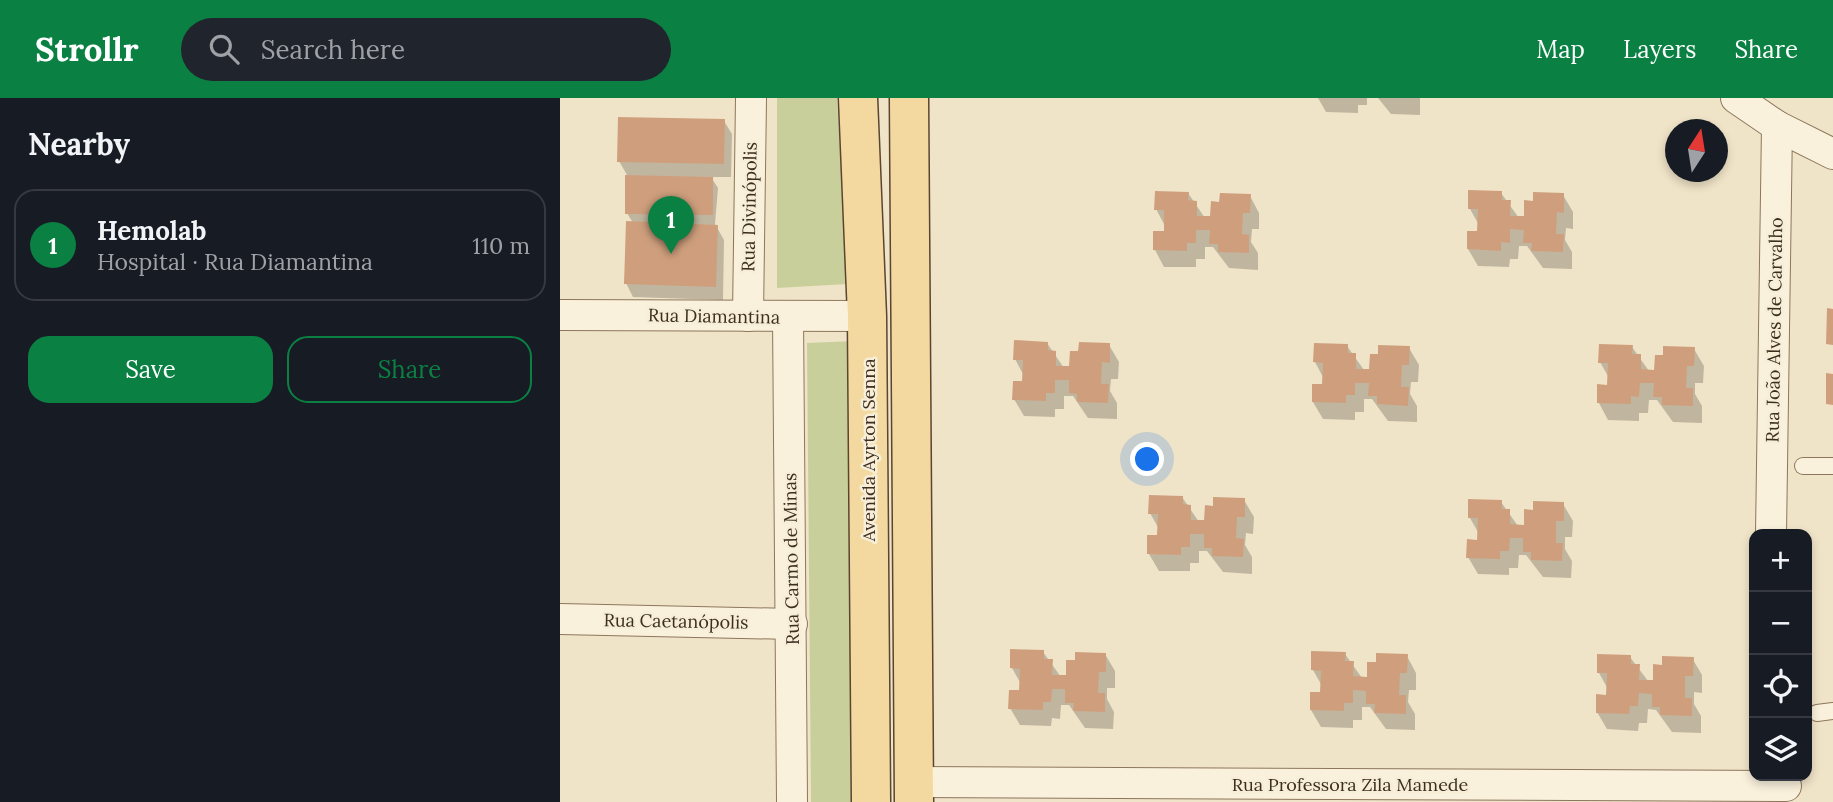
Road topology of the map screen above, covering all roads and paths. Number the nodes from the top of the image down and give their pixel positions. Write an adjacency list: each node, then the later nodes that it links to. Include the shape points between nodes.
1 (751, 98): 8 (street, Rua Divinópolis)
2 (858, 98): 9 (main road, Avenida Ayrton Senna)
3 (909, 98): 17 (main road)
4 (1736, 98): 5 (street)
5 (1777, 126): 6 (street); 13 (street, Rua João Alves de Carvalho)
6 (1833, 154)
7 (560, 315): 8 (street, Rua Diamantina)
8 (748, 316): 10 (street, Rua Diamantina)
9 (867, 316): 10 (street, Rua Diamantina); 20 (main road, Avenida Ayrton Senna)
10 (788, 317): 15 (street, Rua Carmo de Minas)
11 (1803, 466): 12 (lane)
12 (1833, 467)
13 (1772, 529)
14 (560, 619): 15 (street, Rua Caetanópolis)
15 (792, 624): 19 (street, Rua Carmo de Minas)
16 (1787, 788): 18 (street, Rua Professora Zila Mamede)
17 (914, 792): 18 (street, Rua Professora Zila Mamede)
18 (1198, 793)
19 (792, 802)
20 (871, 802)

